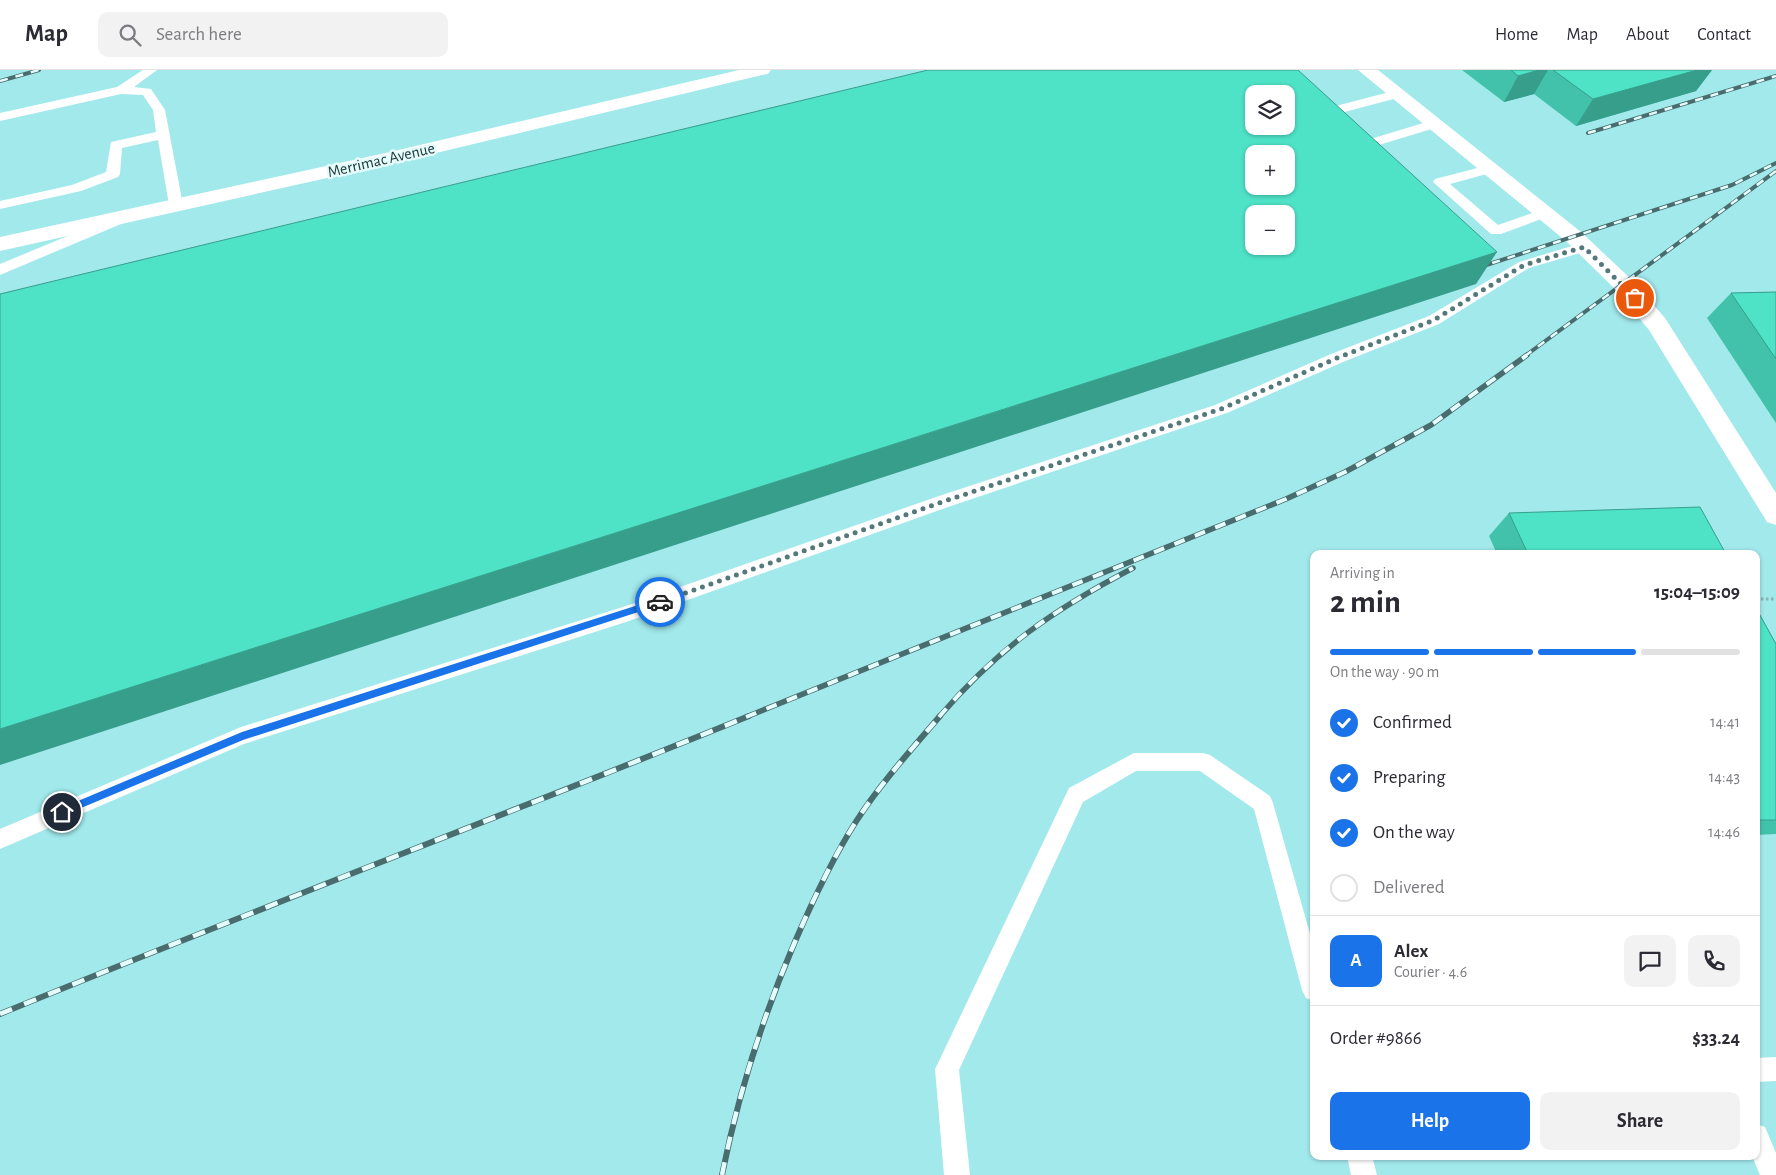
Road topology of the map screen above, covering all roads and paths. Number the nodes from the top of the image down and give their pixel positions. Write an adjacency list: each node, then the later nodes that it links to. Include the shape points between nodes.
1 (151, 70): 4 (lane)
2 (762, 70): 13 (street, Merrimac Avenue)
3 (1367, 70): 5 (street)
4 (120, 90): 7 (lane); 9 (lane, via 147,92 159,110)
5 (1397, 94): 6 (lane); 8 (street)
6 (1318, 115)
7 (0, 117)
8 (1433, 124): 10 (lane); 11 (street)
9 (163, 135): 12 (lane, via 116,145 113,174 76,188); 13 (lane)
10 (1356, 148)
11 (1489, 169): 14 (street); 14 (lane, via 1440,182 1496,231)
12 (0, 205)
13 (176, 205): 15 (street, Merrimac Avenue)
14 (1544, 213): 17 (street)
15 (126, 216): 16 (street, Merrimac Avenue); 18 (lane)
16 (0, 244)
17 (1584, 247): 19 (street, via 1658,324); 22 (lane, via 1524,265 1434,320 1221,409 942,502 626,614 242,736)
18 (0, 270)
19 (1776, 515)
20 (1760, 599): 21 (path)
21 (1776, 599)
22 (0, 839)
23 (1310, 975): 28 (lane, via 1263,803 1203,762 1134,762 1076,795 947,1069)
24 (1776, 1069): 25 (lane)
25 (1760, 1070)
26 (1760, 1145): 30 (lane)
27 (1360, 1160): 29 (lane)
28 (957, 1175)
29 (1364, 1175)
30 (1773, 1175)

